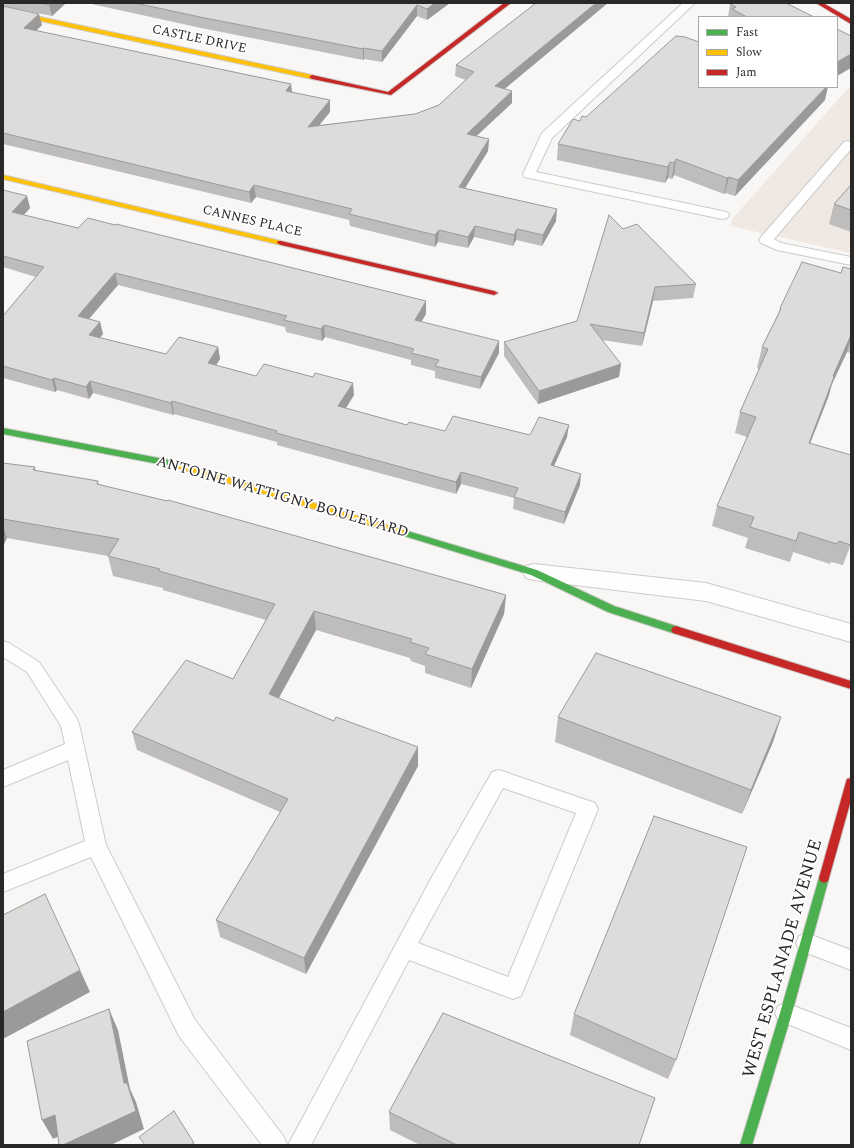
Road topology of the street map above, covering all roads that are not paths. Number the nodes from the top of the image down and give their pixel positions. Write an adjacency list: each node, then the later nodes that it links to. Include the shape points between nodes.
1 (508, 3): 4 (street, CASTLE DRIVE, via 389,94)
2 (689, 3): 8 (lane, via 546,136 529,174)
3 (820, 3): 5 (street)
4 (3, 11)
5 (851, 22)
6 (848, 144): 9 (lane, via 766,240 777,246)
7 (3, 177): 10 (street, CANNES PLACE)
8 (722, 215)
9 (851, 261)
10 (494, 293)
11 (3, 431): 12 (street, ANTOINE WATTIGNY BOULEVARD, via 182,466)
12 (534, 572): 13 (street, ANTOINE WATTIGNY BOULEVARD, via 706,592); 15 (street, ANTOINE WATTIGNY BOULEVARD, via 611,609)
13 (851, 633)
14 (3, 648): 16 (lane, via 33,666 70,724)
15 (851, 685)
16 (75, 748): 17 (lane); 19 (lane)
17 (3, 779)
18 (851, 782): 21 (street, WEST ESPLANADE AVENUE)
19 (96, 846): 20 (lane); 26 (lane, via 187,1028)
20 (3, 883)
21 (806, 943): 23 (lane); 24 (street, WEST ESPLANADE AVENUE)
22 (404, 948): 22 (lane, via 499,778 588,809 513,989); 27 (lane)
23 (851, 960)
24 (786, 1013): 25 (lane); 28 (street, WEST ESPLANADE AVENUE)
25 (851, 1039)
26 (276, 1145)
27 (299, 1145)
28 (746, 1145)

